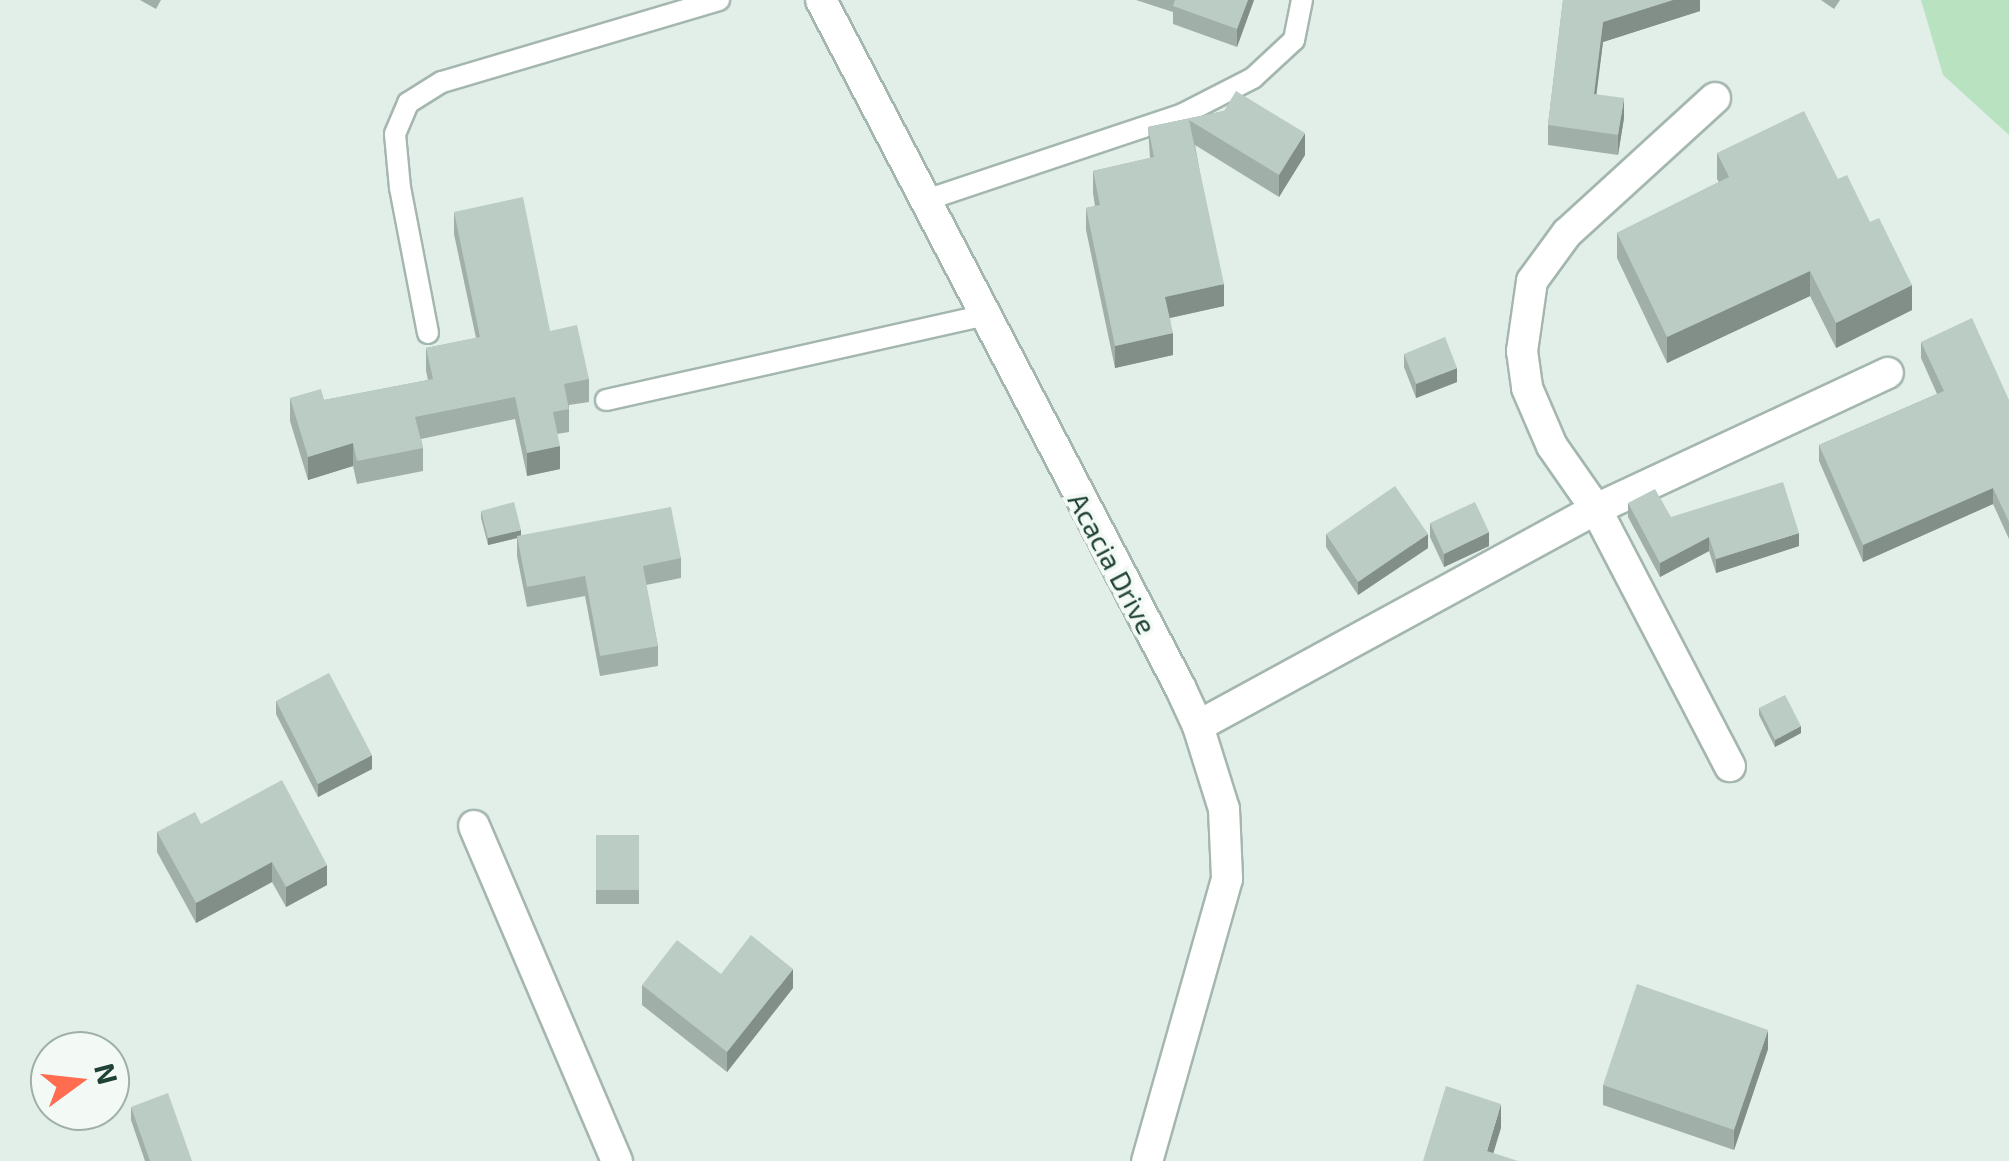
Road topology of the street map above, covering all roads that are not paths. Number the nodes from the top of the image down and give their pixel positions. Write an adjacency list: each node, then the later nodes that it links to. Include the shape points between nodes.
1 (719, 0): 7 (lane, via 442,82 408,103 395,134)
2 (821, 0): 5 (street, Acacia Drive)
3 (1302, 0): 5 (lane, via 1294,40 1253,78 1182,114)
4 (1715, 98): 10 (street, via 1567,233 1532,280 1522,351 1527,388 1552,446)
5 (923, 201): 6 (street, Acacia Drive)
6 (982, 316): 9 (lane); 11 (street, Acacia Drive)
7 (428, 333)
8 (1888, 373): 10 (street)
9 (606, 400)
10 (1596, 510): 11 (street); 12 (street)
11 (1198, 726): 15 (street, Acacia Drive, via 1224,808 1227,879)
12 (1730, 766)
13 (474, 826): 14 (street)
14 (617, 1161)
15 (1146, 1161)

